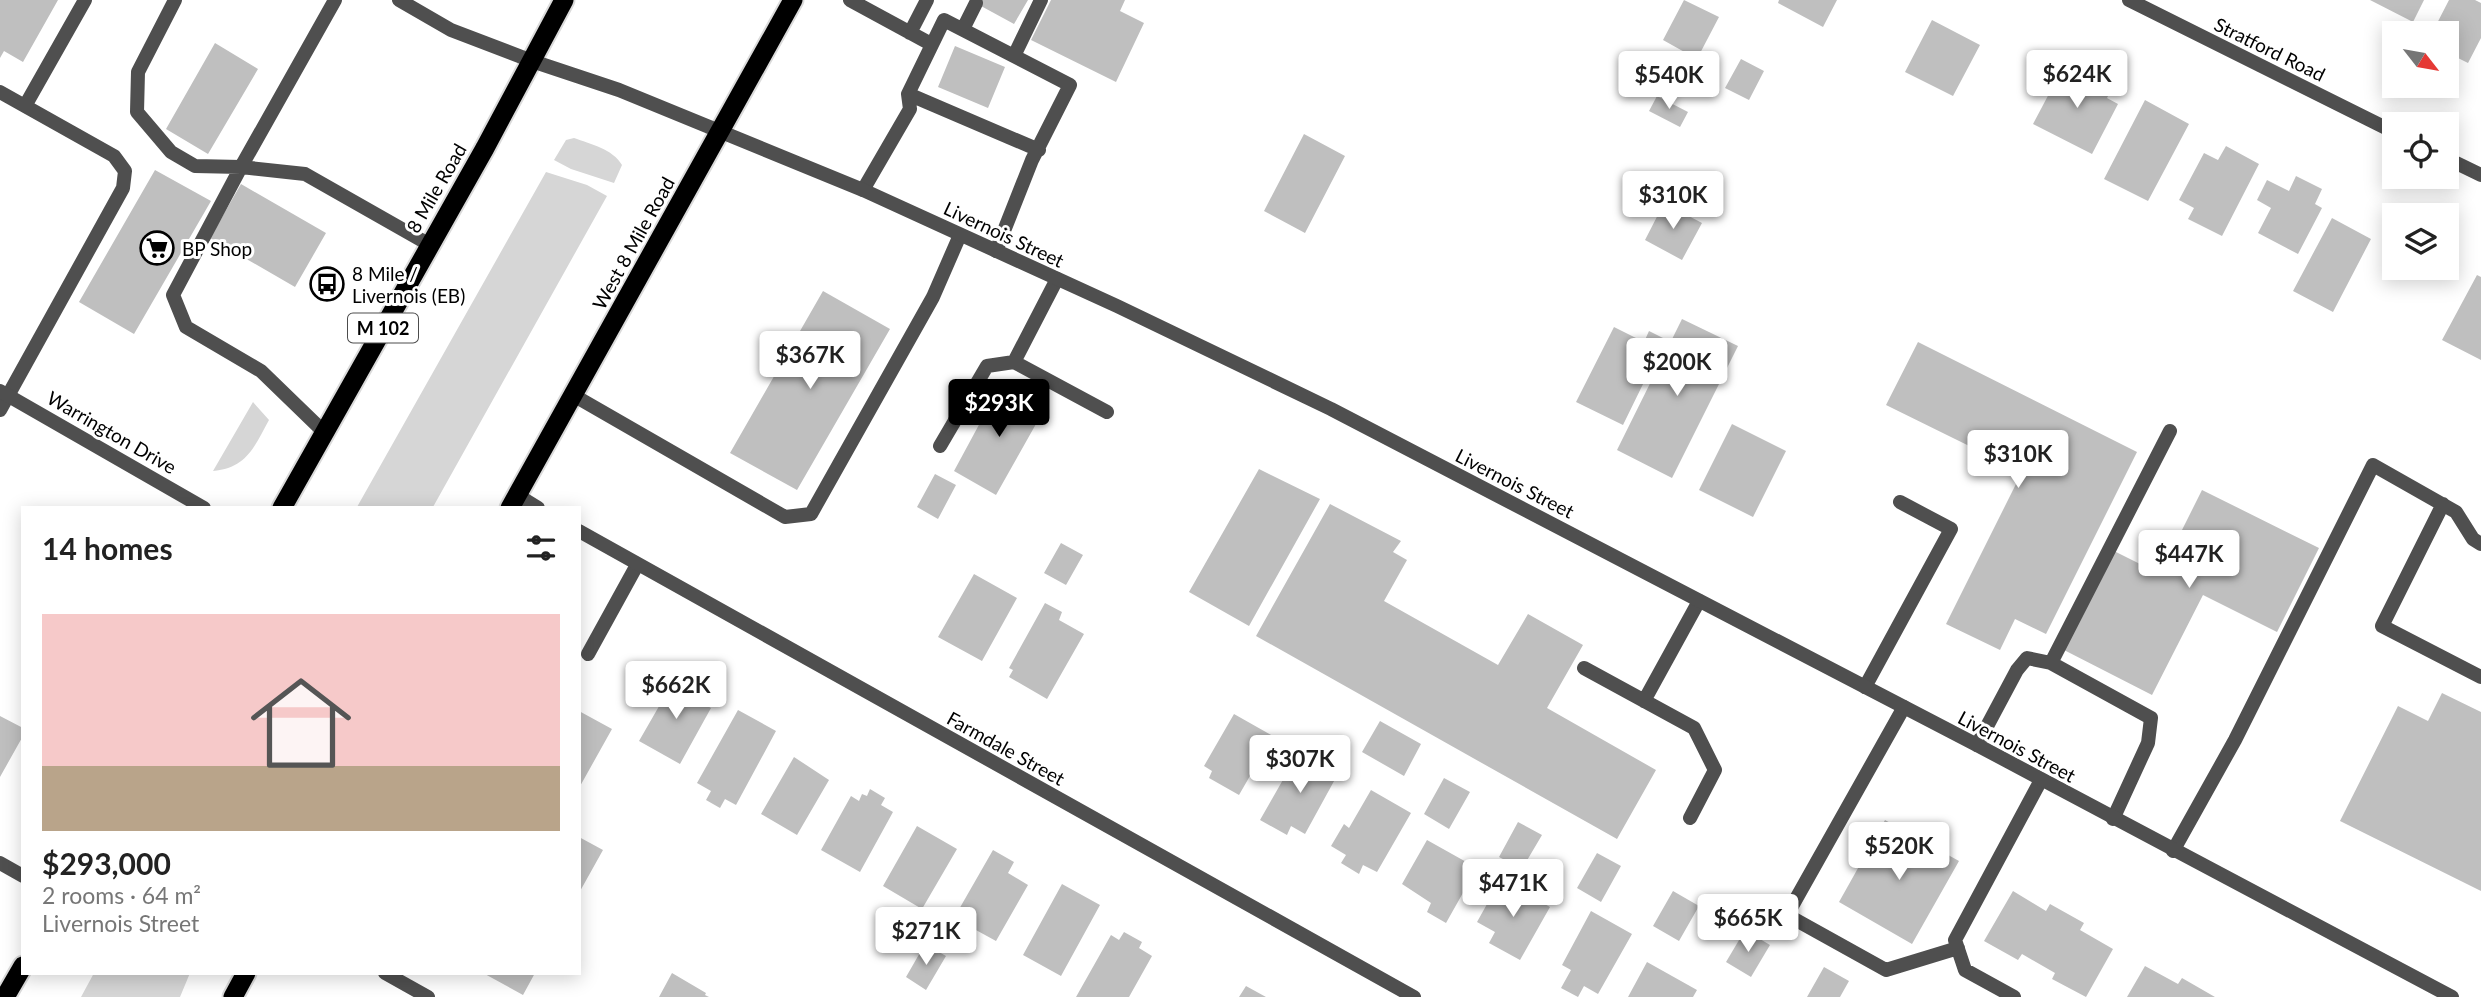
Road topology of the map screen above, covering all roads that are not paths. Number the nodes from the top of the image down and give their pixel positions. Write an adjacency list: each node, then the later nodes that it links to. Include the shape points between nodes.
1 (85, 0): 19 (street)
2 (175, 0): 24 (street, via 138,72 136,112 171,152 195,166)
3 (335, 0): 24 (street)
4 (399, 0): 16 (street, Livernois Street, via 451,30)
5 (564, 0): 16 (highway, 8 Mile Road / M 102)
6 (793, 0): 21 (highway, West 8 Mile Road)
7 (850, 0): 13 (street)
8 (927, 0): 13 (street)
9 (1041, 0): 15 (street)
10 (2129, 0): 20 (street, Stratford Road)
11 (976, 3): 12 (street)
12 (962, 29): 14 (street, via 944,20); 15 (street)
13 (910, 33): 14 (street)
14 (932, 44): 18 (street)
15 (1014, 56): 22 (street, via 1070,85)
16 (532, 61): 21 (street, Livernois Street, via 620,90); 28 (highway, 8 Mile Road / M 102)
17 (0, 92): 19 (street)
18 (908, 94): 22 (street); 26 (street, via 910,109)
19 (25, 106): 32 (street, via 114,156 125,171 123,188)
20 (2382, 126)
21 (721, 132): 26 (street, Livernois Street); 33 (highway, West 8 Mile Road)
22 (1039, 149): 29 (street)
23 (2459, 164): 25 (street)
24 (241, 167): 28 (street, via 305,174); 37 (street, via 173,295 186,327 261,371)
25 (2481, 175)
26 (863, 190): 27 (street, Livernois Street)
27 (960, 235): 29 (street, Livernois Street); 33 (street, via 933,297 811,514 785,517)
28 (430, 244): 37 (highway, 8 Mile Road / M 102)
29 (996, 251): 30 (street, Livernois Street)
30 (1057, 279): 31 (street); 48 (street, Livernois Street, via 1331,409)
31 (1014, 362): 35 (street); 38 (street, via 987,366)
32 (4, 393): 34 (street); 42 (street, Warrington Drive)
33 (573, 395): 39 (highway, West 8 Mile Road)
34 (0, 410)
35 (1107, 412)
36 (2170, 430): 50 (street)
37 (325, 433): 43 (highway, 8 Mile Road / M 102)
38 (940, 446)
39 (513, 501): 44 (street)
40 (1900, 502): 53 (street, via 1951,528)
41 (2443, 505): 46 (street, via 2456,512); 52 (street, via 2382,626); 60 (street, via 2373,465 2235,740)
42 (201, 506)
43 (283, 506)
44 (531, 506)
45 (581, 532): 47 (street, Farmdale Street)
46 (2481, 544)
47 (637, 565): 49 (street); 70 (street, Farmdale Street)
48 (1699, 601): 53 (street, Livernois Street); 54 (street)
49 (588, 654)
50 (2051, 663): 56 (street, via 2027,658); 59 (street, via 2151,718 2148,743)
51 (1584, 668): 54 (street)
52 (2481, 677)
53 (1865, 687): 55 (street, Livernois Street)
54 (1644, 701): 58 (street, via 1694,728 1715,769)
55 (1903, 707): 56 (street, Livernois Street); 63 (street, via 1787,915 1886,970)
56 (1977, 746): 57 (street, Livernois Street)
57 (2041, 780): 59 (street, Livernois Street); 63 (street, via 1955,940)
58 (1690, 818)
59 (2113, 819): 60 (street, Livernois Street)
60 (2172, 851): 72 (street, Livernois Street)
61 (0, 863): 62 (street)
62 (21, 875)
63 (1958, 948): 71 (street, via 1965,970)
64 (21, 969): 67 (highway)
65 (245, 975): 68 (highway)
66 (389, 975): 69 (street)
67 (4, 994)
68 (233, 997)
69 (428, 997)
70 (1414, 997)
71 (2014, 997)
72 (2452, 997)

